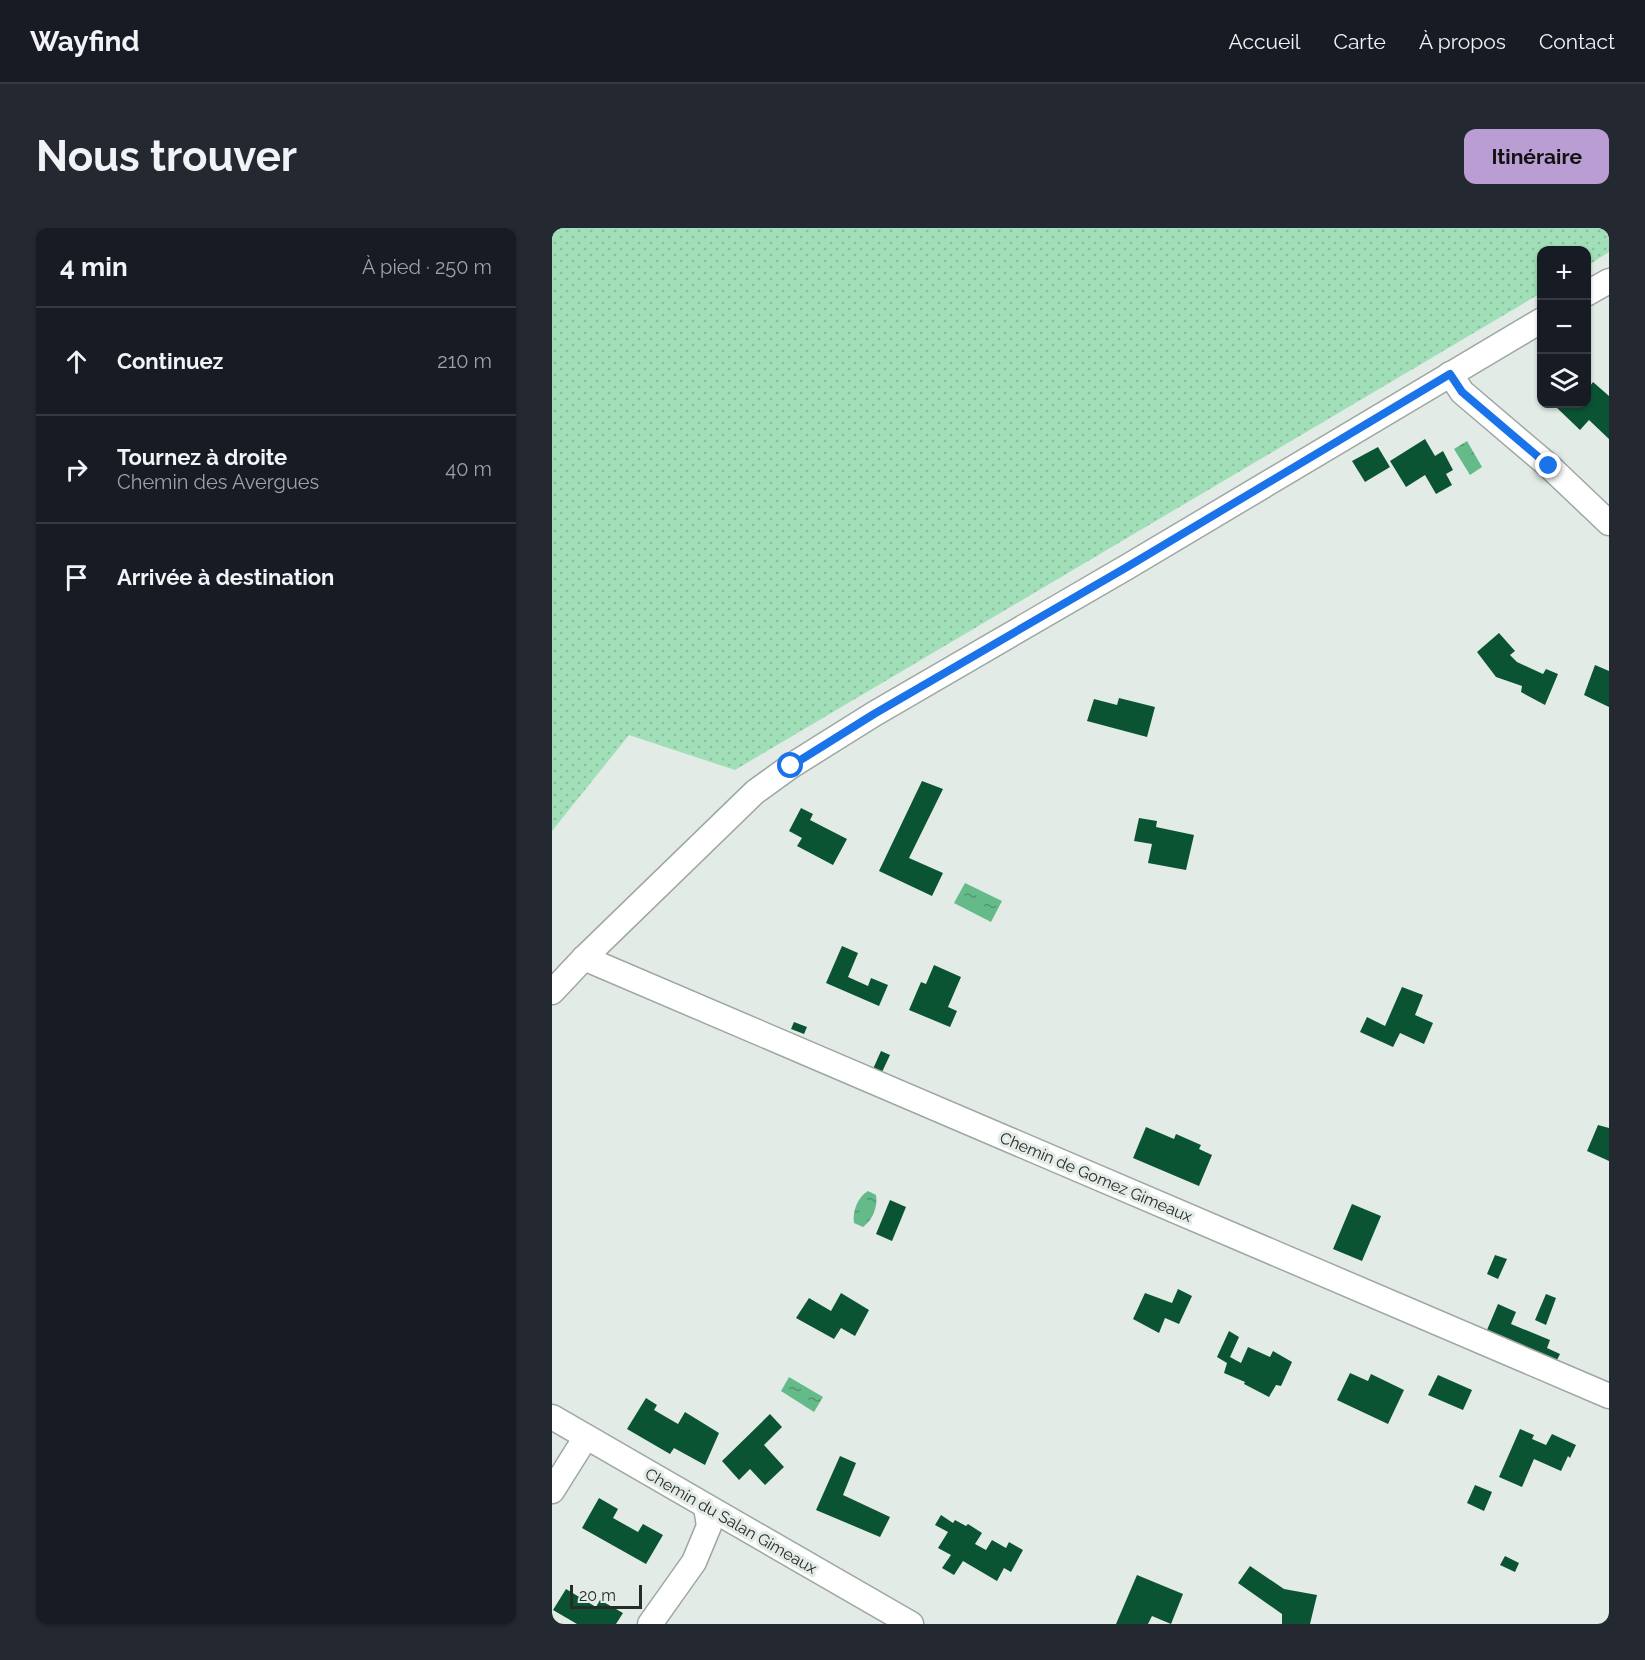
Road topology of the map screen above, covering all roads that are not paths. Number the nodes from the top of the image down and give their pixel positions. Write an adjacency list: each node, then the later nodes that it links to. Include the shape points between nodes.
1 (1609, 281): 2 (street)
2 (1591, 292)
3 (1537, 323): 4 (street)
4 (1450, 374): 5 (street, via 1462,392); 6 (street, via 791,766 755,792)
5 (1609, 523)
6 (584, 958): 7 (street); 8 (street, Chemin de Gomez Gimeaux)
7 (552, 992)
8 (1609, 1396)
9 (552, 1417): 10 (street, Chemin du Salan Gimeaux)
10 (586, 1437): 11 (street); 12 (street, Chemin du Salan Gimeaux)
11 (552, 1491)
12 (706, 1507): 13 (street, via 709,1526 694,1562); 14 (street, Chemin du Salan Gimeaux)
13 (650, 1624)
14 (911, 1624)

